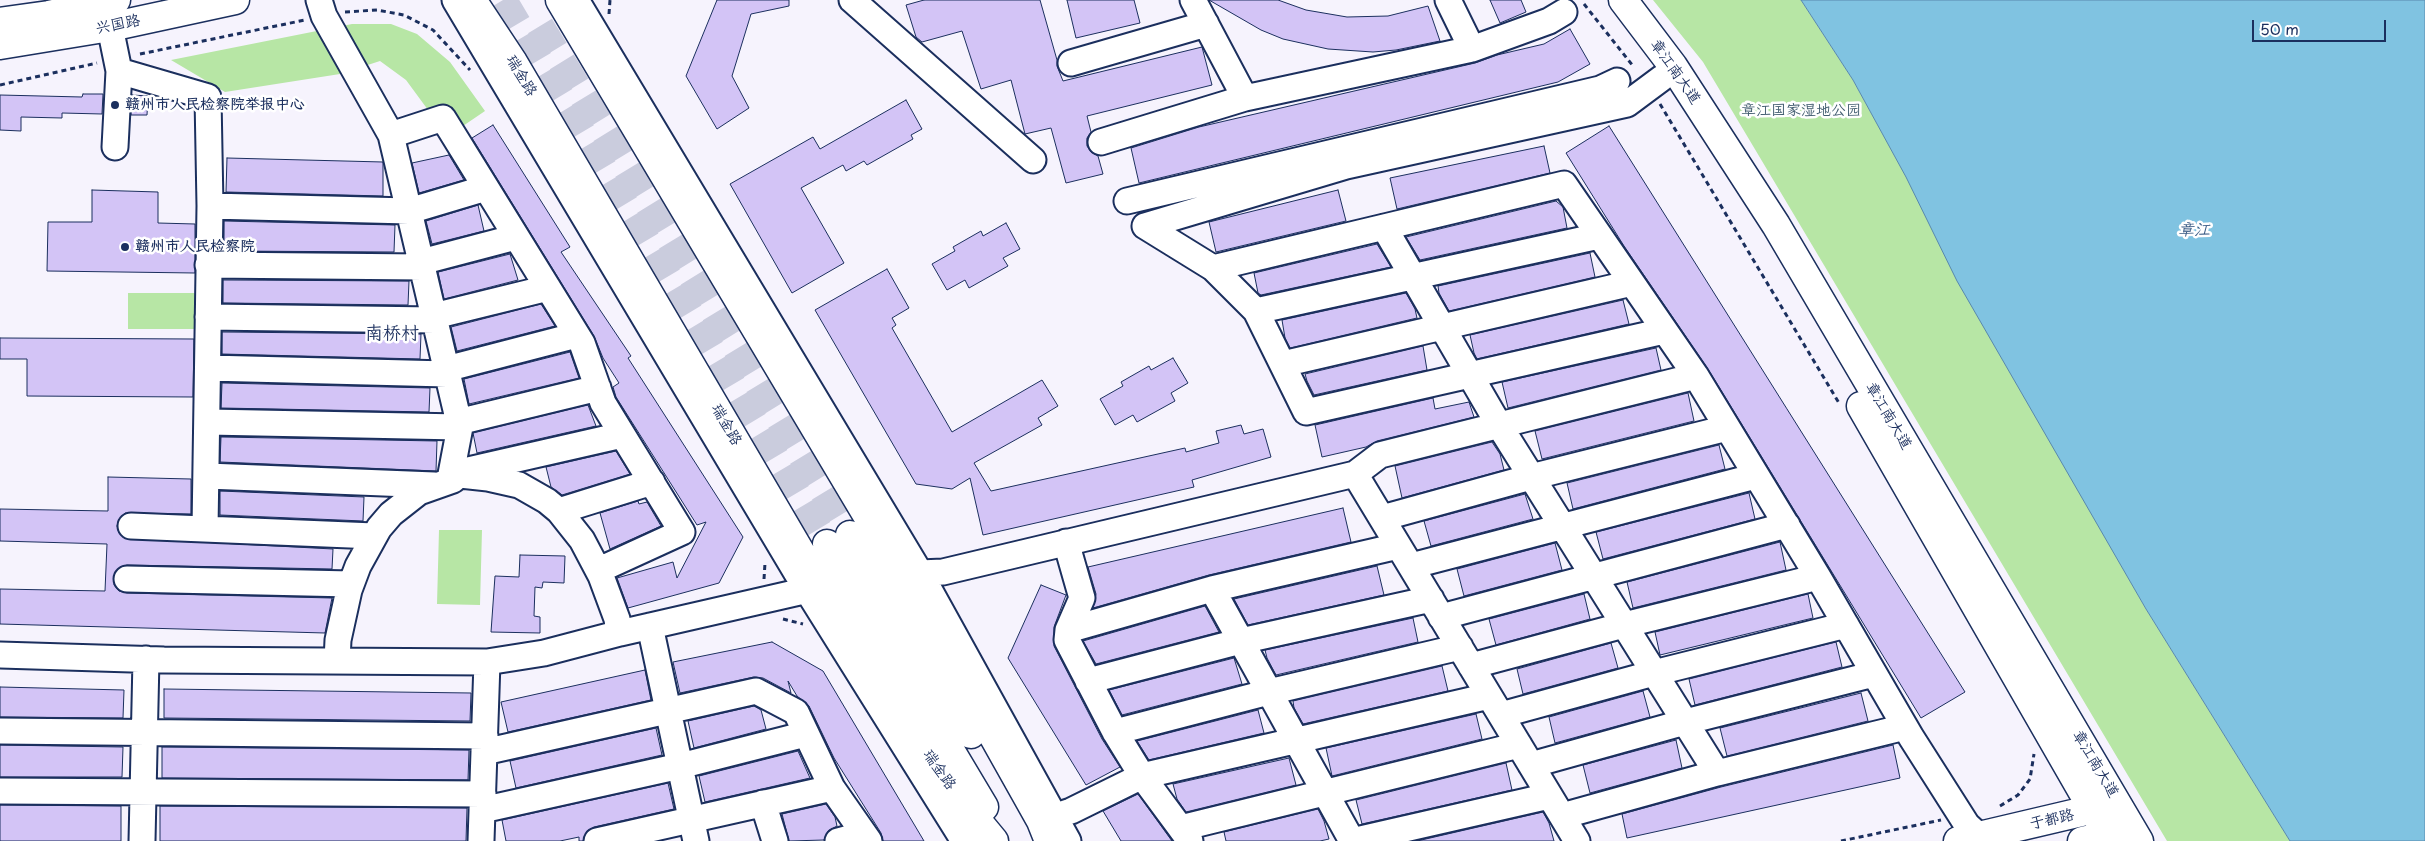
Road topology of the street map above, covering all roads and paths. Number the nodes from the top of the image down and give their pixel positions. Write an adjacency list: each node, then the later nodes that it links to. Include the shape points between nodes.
1 (116, 0): 14 (main road)
2 (235, 0): 16 (main road, 兴国路)
3 (455, 0): 84 (street)
4 (472, 0): 84 (main road, 瑞金路, via 512,62)
5 (560, 0): 78 (main road)
6 (576, 0): 78 (street)
7 (852, 0): 29 (street)
8 (1193, 0): 15 (street)
9 (1448, 0): 18 (street)
10 (1604, 0): 23 (main road, 章江南大道)
11 (1623, 0): 125 (main road, 章江南大道, via 1673,66 1776,225)
12 (1572, 6): 18 (street, via 1549,21); 23 (path)
13 (321, 8): 20 (path); 21 (path, via 342,12 376,10 404,15 432,30); 26 (street)
14 (0, 22)
15 (1206, 24): 19 (street); 25 (street)
16 (110, 27): 17 (main road, 兴国路); 20 (street)
17 (0, 46)
18 (1472, 49): 25 (street)
19 (1072, 63)
20 (117, 65): 24 (path); 28 (street); 32 (street, via 208,97)
21 (475, 77)
22 (1617, 81): 31 (street, via 1590,91)
23 (1655, 83): 39 (street, via 1627,104 1346,166 1144,226); 55 (path, via 1668,116); 125 (main road, 章江南大道, via 1757,227)
24 (0, 85)
25 (1245, 98): 27 (street)
26 (391, 134): 30 (street, via 443,118); 33 (street)
27 (1101, 142)
28 (116, 147)
29 (1033, 160)
30 (486, 188): 33 (street); 36 (street)
31 (1127, 201)
32 (210, 206): 33 (street); 38 (street)
33 (409, 211): 37 (street)
34 (1384, 227): 35 (street, via 1564,184); 39 (street); 40 (street)
35 (1600, 236): 40 (street); 41 (street)
36 (516, 237): 37 (street); 42 (street)
37 (422, 264): 38 (street); 45 (street)
38 (208, 265): 44 (street)
39 (1212, 268): 43 (street)
40 (1413, 277): 43 (street); 46 (street)
41 (1632, 283): 46 (street); 47 (street)
42 (548, 288): 45 (street); 48 (street)
43 (1256, 311): 49 (street)
44 (208, 317): 45 (street); 50 (street)
45 (434, 318): 51 (street)
46 (1442, 327): 49 (street); 52 (street)
47 (1664, 330): 52 (street); 53 (street)
48 (577, 335): 51 (street); 54 (street)
49 (1283, 364): 52 (street, via 1306,412)
50 (208, 368): 51 (street); 56 (street)
51 (447, 372): 57 (street)
52 (1470, 375): 58 (street)
53 (1696, 376): 58 (street); 59 (street)
54 (598, 388): 57 (street); 60 (street)
55 (1840, 405)
56 (208, 422): 57 (street); 62 (street)
57 (459, 424): 65 (street)
58 (1499, 426): 61 (street, via 1380,455); 64 (street)
59 (1727, 428): 63 (street); 64 (street)
60 (622, 435): 65 (street); 66 (street)
61 (1355, 474): 68 (street); 74 (street)
62 (207, 476): 65 (street); 72 (street)
63 (1756, 476): 69 (street); 71 (street)
64 (1531, 477): 68 (street); 71 (street)
65 (443, 480): 67 (street, via 495,479 518,486); 73 (street, via 404,502)
66 (652, 482): 67 (street); 77 (street, via 682,532)
67 (559, 511): 77 (street, via 582,540)
68 (1382, 518): 75 (street)
69 (1787, 525): 79 (street); 80 (street)
70 (131, 526): 72 (street)
71 (1562, 526): 75 (street); 79 (street)
72 (205, 529): 73 (street)
73 (374, 536): 83 (street)
74 (1066, 542): 78 (street, via 943,572); 90 (street, via 1082,598)
75 (1404, 556): 85 (street); 86 (street)
76 (764, 557): 82 (path)
77 (599, 570): 91 (street)
78 (912, 575): 126 (main road)
79 (1593, 576): 86 (street); 87 (street)
80 (1818, 577): 87 (street); 88 (street)
81 (127, 579): 83 (street)
82 (762, 583)
83 (351, 584): 96 (street, via 342,615)
84 (814, 589): 89 (street); 137 (street); 138 (main road, 瑞金路, via 942,778)
85 (1212, 589): 90 (street); 92 (street)
86 (1436, 608): 92 (street); 94 (street)
87 (1624, 625): 94 (street); 98 (street)
88 (1846, 625): 98 (street); 99 (street)
89 (650, 626): 91 (street); 103 (street)
90 (1068, 630): 100 (street, via 1067,640)
91 (619, 633): 97 (street, via 544,653)
92 (1241, 641): 100 (street); 101 (street)
93 (0, 655): 95 (street)
94 (1466, 657): 101 (street); 102 (street)
95 (146, 659): 96 (street); 108 (street)
96 (337, 661): 97 (street)
97 (487, 662): 111 (street)
98 (1654, 673): 102 (street); 104 (street)
99 (1874, 674): 104 (street); 105 (street)
100 (1088, 681): 107 (street)
101 (1269, 692): 107 (street); 110 (street)
102 (1495, 706): 110 (street); 113 (street)
103 (668, 711): 109 (street, via 756,691 796,712); 111 (street); 114 (street)
104 (1685, 722): 113 (street); 115 (street)
105 (1905, 727): 115 (street); 128 (street)
106 (0, 731): 108 (street)
107 (1115, 732): 116 (street)
108 (144, 733): 111 (street); 119 (street)
109 (806, 734): 114 (street); 117 (street)
110 (1296, 741): 116 (street); 120 (street)
111 (484, 744): 121 (street)
112 (2034, 747): 124 (path, via 2030,779 2018,795)
113 (1525, 755): 120 (street); 123 (street)
114 (680, 766): 121 (street); 127 (street)
115 (1717, 773): 123 (street)
116 (1142, 776): 126 (street, via 1078,808); 129 (street)
117 (832, 788): 122 (street); 131 (street)
118 (0, 791): 119 (street)
119 (143, 792): 121 (street); 132 (street)
120 (1324, 792): 129 (street); 141 (street)
121 (482, 802): 133 (street)
122 (763, 804): 127 (street); 135 (street)
123 (1556, 806): 141 (street); 142 (street)
124 (1997, 807)
125 (2106, 807): 128 (main road, 于都路); 130 (main road, 章江南大道)
126 (1046, 830): 139 (main road, via 838,539); 140 (street)
127 (694, 831): 134 (street)
128 (1966, 831): 143 (path)
129 (1185, 835)
130 (2122, 836): 144 (main road, 于都路)
131 (866, 837): 136 (street)
132 (142, 841)
133 (481, 841)
134 (597, 841)
135 (775, 841)
136 (838, 841)
137 (964, 841)
138 (994, 841)
139 (1004, 841)
140 (1068, 841)
141 (1352, 841)
142 (1577, 841)
143 (1841, 841)
144 (2082, 841)

